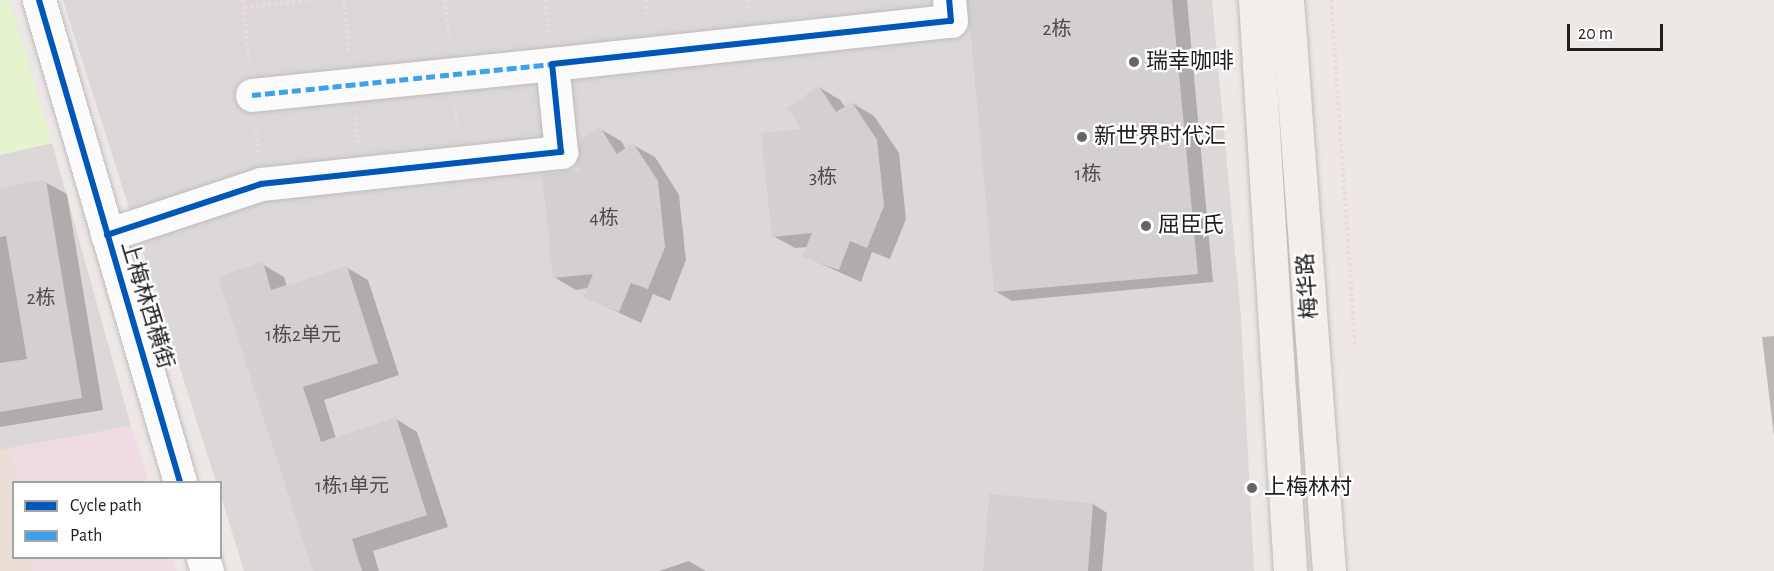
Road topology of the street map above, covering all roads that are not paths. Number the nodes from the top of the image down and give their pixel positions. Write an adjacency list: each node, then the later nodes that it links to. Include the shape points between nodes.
1 (39, 0): 7 (street, 上梅林西横街)
2 (949, 0): 5 (street, via 951,21)
3 (1255, 0): 9 (main road, 梅华路)
4 (1287, 0): 10 (main road, 梅华路)
5 (552, 64): 6 (street); 7 (street, via 561,152 261,184)
6 (252, 96)
7 (107, 235): 8 (street, 上梅林西横街)
8 (179, 481)
9 (1290, 571)
10 (1329, 571)

